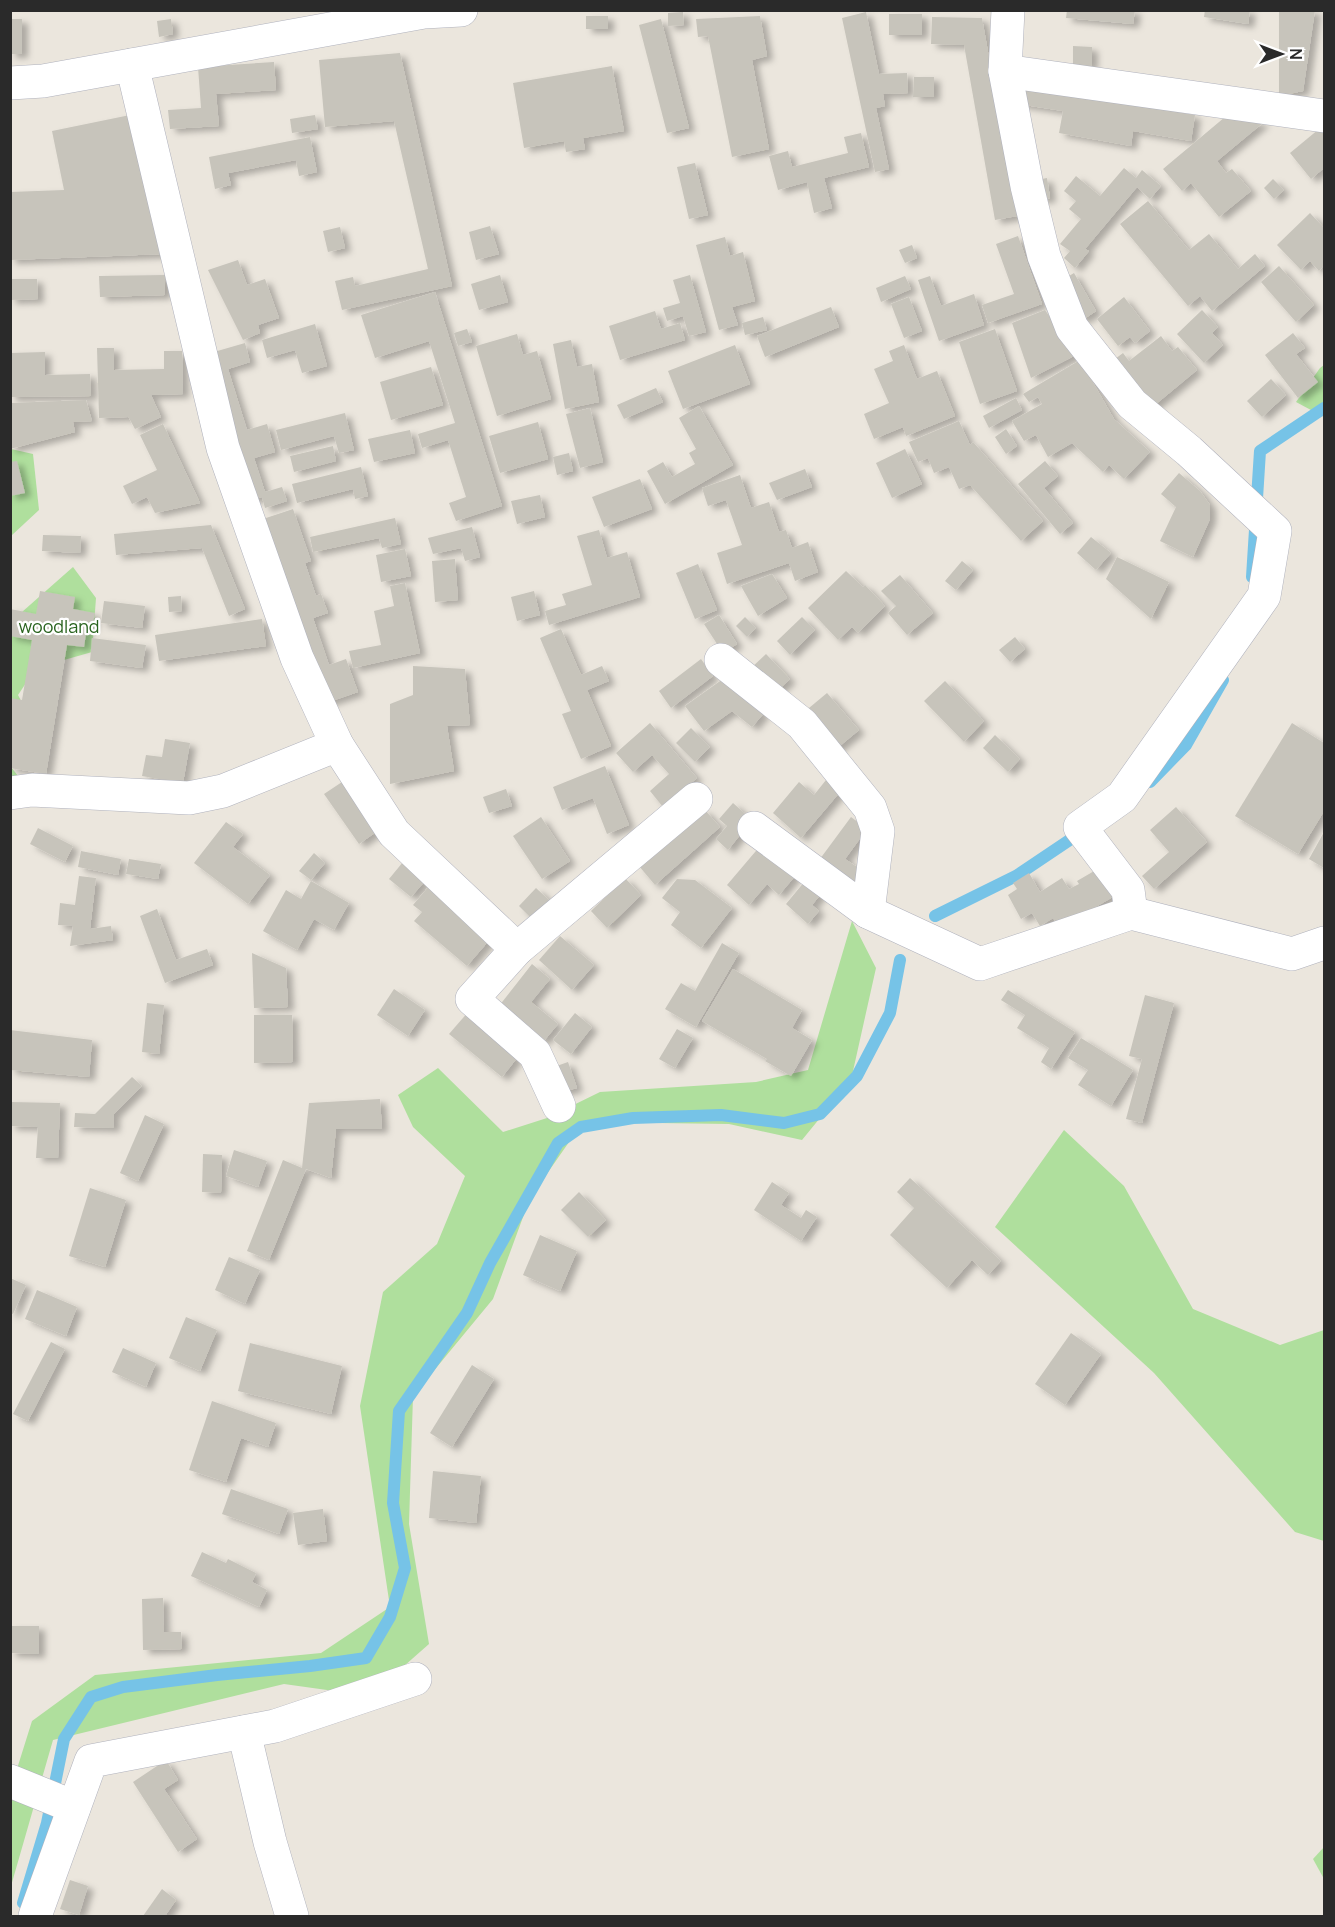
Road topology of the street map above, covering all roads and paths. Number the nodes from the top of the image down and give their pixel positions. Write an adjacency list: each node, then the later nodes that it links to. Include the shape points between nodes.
1 (461, 10): 3 (street, via 424,12)
2 (1008, 10): 4 (street)
3 (132, 65): 5 (street); 8 (street, via 223,448 297,658)
4 (1005, 71): 6 (street); 13 (street, via 1044,256 1072,328 1132,404 1275,531 1264,596 1122,797 1080,827 1128,891)
5 (10, 83)
6 (1324, 116)
7 (721, 660): 12 (street, via 802,724 870,808 878,831)
8 (337, 745): 9 (street, via 223,791 189,798 32,790); 15 (street, via 394,833)
9 (10, 793)
10 (696, 799): 15 (street)
11 (754, 828): 12 (street)
12 (868, 912): 13 (street, via 980,964)
13 (1131, 913): 14 (street, via 1292,954)
14 (1324, 943)
15 (517, 949): 16 (street, via 472,999 535,1054)
16 (559, 1106)
17 (415, 1679): 18 (street, via 275,1726)
18 (244, 1732): 20 (street, via 91,1761); 22 (street)
19 (10, 1781): 20 (street)
20 (74, 1807): 21 (street)
21 (35, 1917)
22 (292, 1917)

